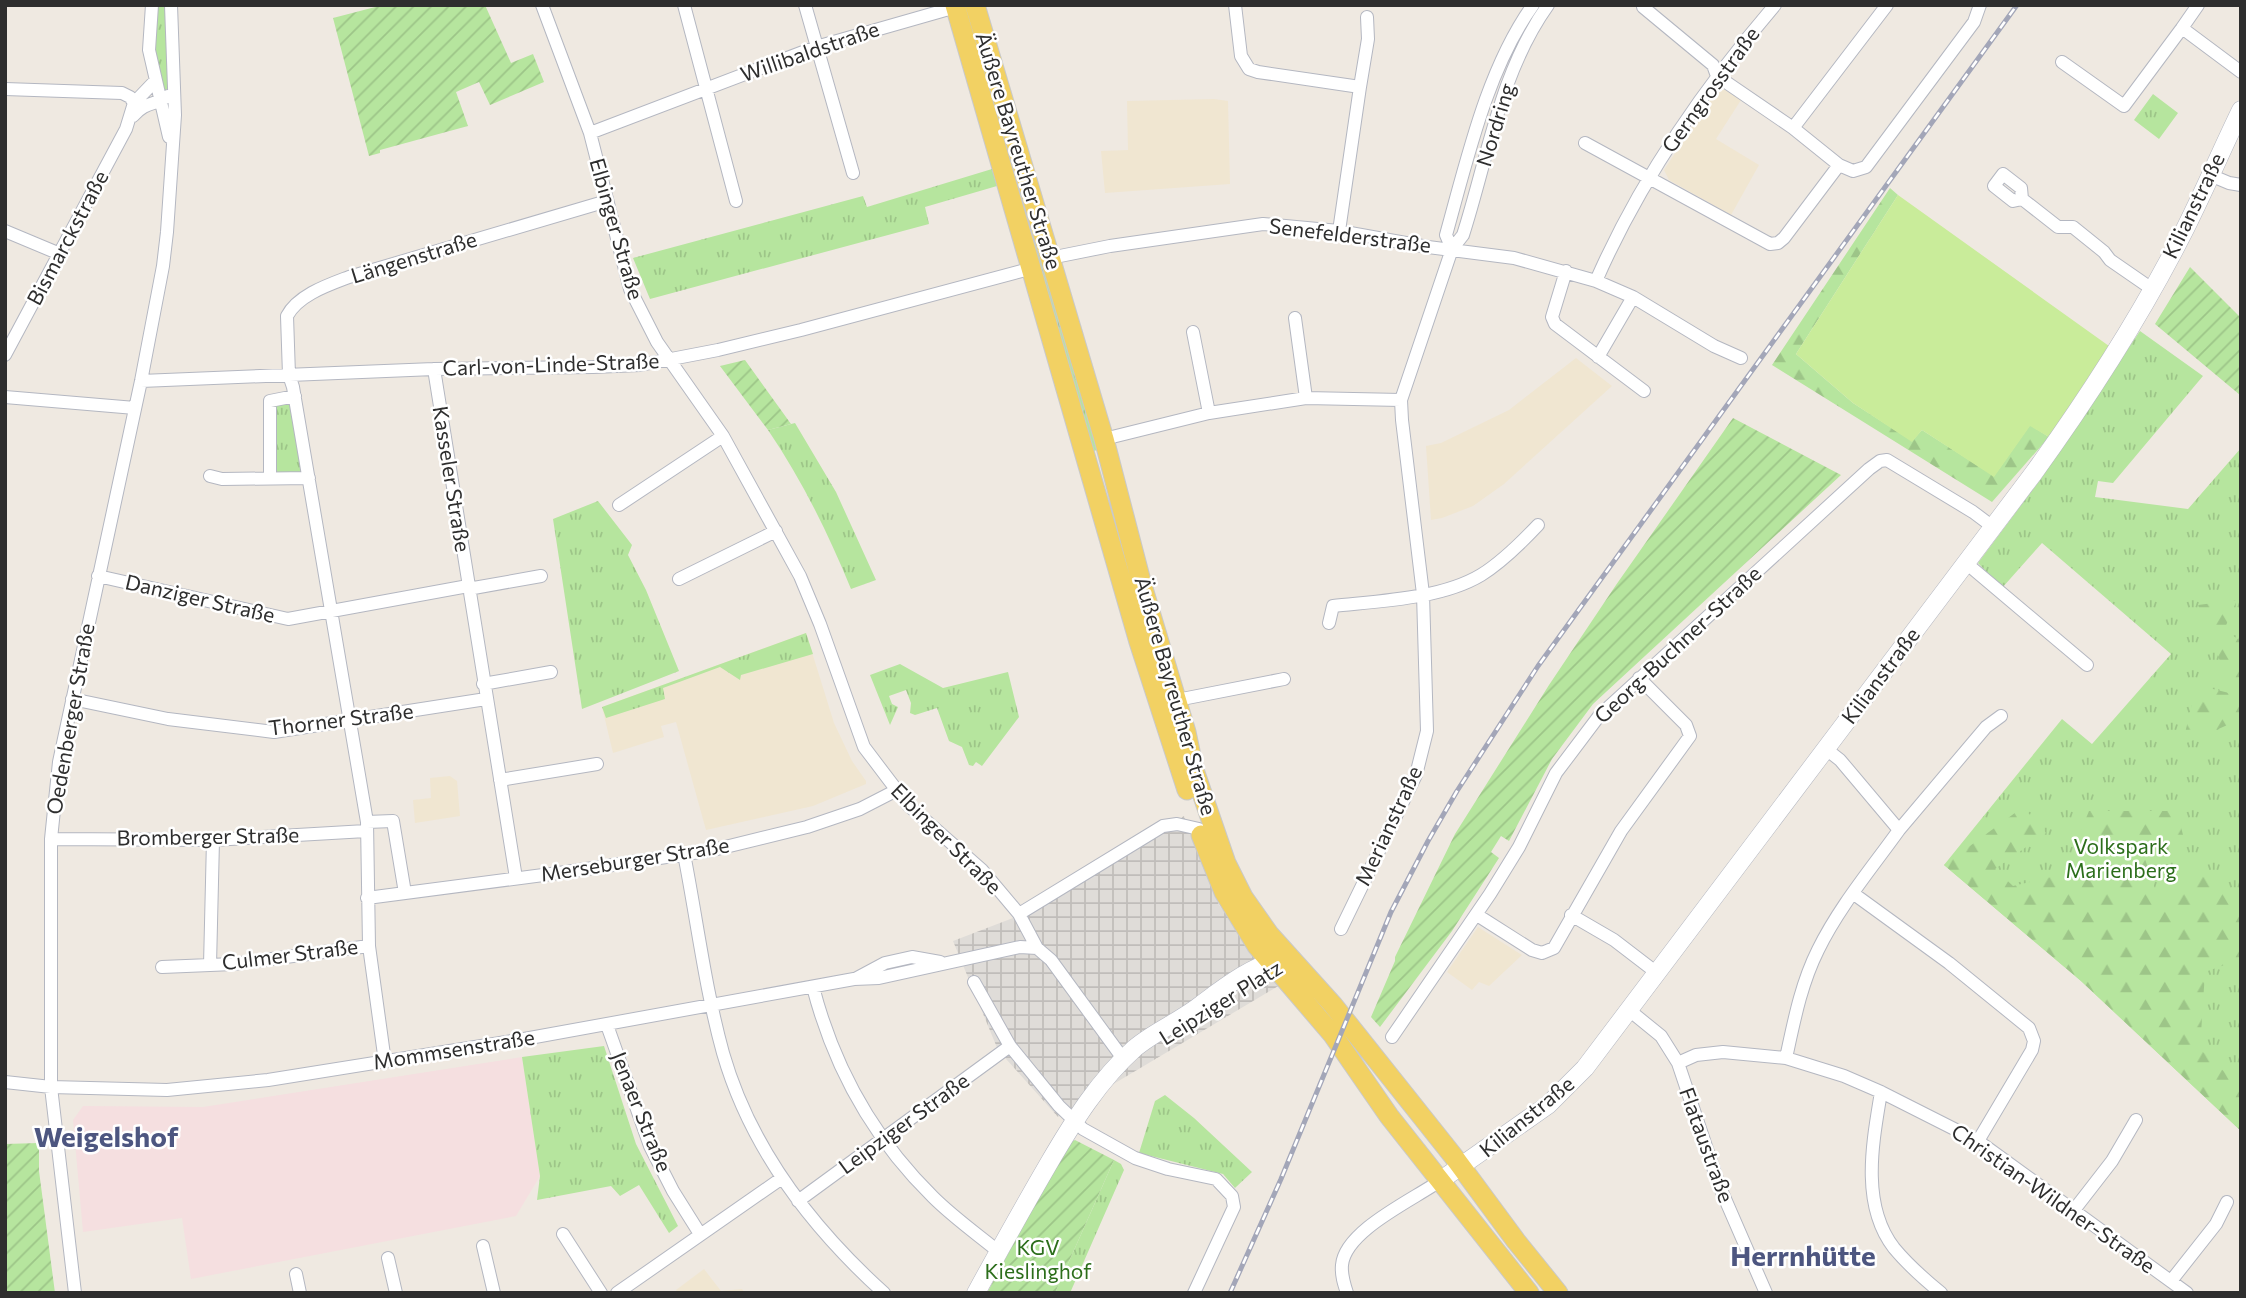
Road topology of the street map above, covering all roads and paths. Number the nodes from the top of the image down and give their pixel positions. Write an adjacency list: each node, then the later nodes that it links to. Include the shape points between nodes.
1 (152, 5): 22 (street, via 149,50)
2 (171, 5): 26 (street)
3 (542, 5): 32 (street, Elbinger Straße)
4 (684, 5): 25 (street)
5 (805, 5): 17 (street)
6 (1235, 5): 23 (street, via 1241,56 1249,69)
7 (1533, 5): 45 (street, Nordring, via 1500,59 1488,94 1446,235)
8 (1548, 5): 45 (street, Nordring, via 1511,73 1463,235)
9 (1775, 5): 21 (street, Gerngrosstraße)
10 (1887, 5): 31 (street)
11 (1980, 5): 35 (street, via 1974,22 1866,167 1853,171)
12 (2198, 5): 16 (street)
13 (962, 6): 17 (street, Willibaldstraße); 19 (main road, Äußere Bayreuther Straße)
14 (1643, 7): 21 (street, via 1713,65)
15 (1367, 17): 23 (street)
16 (2182, 28): 18 (street, via 2124,106); 20 (street)
17 (816, 47): 25 (street, Willibaldstraße); 36 (street)
18 (2062, 62)
19 (983, 64): 47 (main road, Äußere Bayreuther Straße); 48 (main road, Äußere Bayreuther Straße)
20 (2241, 72)
21 (1717, 76): 31 (street); 38 (street, Gerngrosstraße)
22 (156, 80): 27 (street); 28 (street)
23 (1360, 87): 44 (street)
24 (5, 89): 28 (street, via 122,93)
25 (706, 89): 32 (street, Willibaldstraße); 42 (street)
26 (174, 91): 27 (street, Bismarckstraße); 34 (street, Oedenberger Straße)
27 (162, 100): 30 (street, Bismarckstraße, via 141,106); 34 (street, Oedenberger Straße)
28 (134, 103): 30 (street, Bismarckstraße)
29 (2241, 110): 37 (main road, Kilianstraße)
30 (130, 120): 46 (street, Bismarckstraße)
31 (1793, 128): 35 (street)
32 (590, 133): 41 (street, Elbinger Straße)
33 (1585, 143): 38 (street, Gerngrosstraße)
34 (171, 151): 61 (street, Oedenberger Straße, via 167,232)
35 (1839, 165): 38 (street, via 1783,238 1770,244)
36 (853, 173)
37 (2210, 175): 39 (street); 51 (main road, Kilianstraße)
38 (1650, 177): 50 (street, Gerngrosstraße)
39 (2241, 185)
40 (2022, 199): 51 (street, via 2058,227 2073,227)
41 (607, 201): 58 (street, Elbinger Straße, via 630,289); 60 (street, Längenstraße, via 349,277 310,295 287,316)
42 (736, 201)
43 (5, 231): 46 (street)
44 (1339, 231): 45 (street, Senefelderstraße); 47 (street, Senefelderstraße, via 1263,225)
45 (1452, 248): 49 (street, Senefelderstraße); 66 (street, Nordring)
46 (60, 254): 55 (street, Bismarckstraße)
47 (1050, 258): 70 (main road, Äußere Bayreuther Straße)
48 (1033, 268): 58 (street, Carl-von-Linde-Straße); 101 (main road, Äußere Bayreuther Straße, via 1139,642)
49 (1566, 271): 50 (street, Senefelderstraße); 56 (street, via 1552,317)
50 (1596, 281): 52 (street, Senefelderstraße)
51 (2152, 289): 76 (main road, Kilianstraße, via 2069,424)
52 (1633, 297): 56 (street); 57 (street, Senefelderstraße)
53 (1295, 318): 65 (street)
54 (1194, 331): 68 (street)
55 (5, 355)
56 (1598, 357): 62 (street)
57 (1741, 358)
58 (669, 361): 59 (street, Carl-von-Linde-Straße, via 593,368); 69 (street, Elbinger Straße)
59 (434, 369): 60 (street, Carl-von-Linde-Straße); 82 (street, Kasseler Straße)
60 (289, 374): 61 (street, Carl-von-Linde-Straße); 63 (street, Längenstraße)
61 (141, 381): 67 (street, Oedenberger Straße)
62 (1644, 391)
63 (295, 396): 72 (street, via 270,401); 73 (street, Längenstraße)
64 (5, 397): 67 (street)
65 (1306, 398): 66 (street); 68 (street)
66 (1401, 400): 83 (street, Merianstraße)
67 (135, 408): 79 (street, Oedenberger Straße)
68 (1209, 413): 70 (street)
69 (723, 436): 74 (street); 77 (street, Elbinger Straße)
70 (1104, 439): 93 (main road, Äußere Bayreuther Straße)
71 (210, 476): 72 (street)
72 (270, 478): 73 (street)
73 (309, 478): 84 (street, Längenstraße)
74 (618, 505)
75 (1538, 525): 83 (street, via 1481,574)
76 (1993, 527): 78 (main road, Kilianstraße); 88 (street, Georg-Buchner-Straße, via 1894,464 1880,461)
77 (776, 531): 81 (street); 99 (street, Elbinger Straße, via 813,606 864,747)
78 (1966, 563): 86 (street); 96 (main road, Kilianstraße)
79 (98, 576): 84 (street, Danziger Straße, via 288,619); 91 (street, Oedenberger Straße)
80 (541, 576): 82 (street)
81 (679, 579)
82 (468, 587): 84 (street, Danziger Straße); 90 (street, Kasseler Straße)
83 (1423, 594): 85 (street, via 1333,606); 113 (street, Merianstraße, via 1427,731 1416,775)
84 (331, 610): 95 (street, Längenstraße)
85 (1329, 622)
86 (2087, 665)
87 (551, 672): 90 (street)
88 (1639, 678): 111 (street, Georg-Buchner-Straße, via 1599,716 1560,766); 112 (street, via 1686,725 1690,736 1621,831)
89 (1284, 679): 93 (street)
90 (484, 684): 92 (street, Kasseler Straße)
91 (72, 699): 95 (street, Thorner Straße, via 168,719 274,732); 103 (street, Oedenberger Straße, via 57,773)
92 (486, 699): 95 (street, Thorner Straße); 98 (street, Kasseler Straße)
93 (1177, 700): 116 (main road, Äußere Bayreuther Straße, via 1196,778 1226,863)
94 (2001, 716): 102 (street, via 1986,727)
95 (351, 722): 100 (street, Längenstraße)
96 (1826, 749): 102 (street); 119 (main road, Kilianstraße)
97 (597, 764): 98 (street)
98 (500, 780): 106 (street, Kasseler Straße)
99 (895, 791): 105 (street, Merseburger Straße, via 807,827); 110 (street, Elbinger Straße, via 975,862)
100 (367, 827): 104 (street, Bromberger Straße); 107 (street, Bromberger Straße, via 393,821); 109 (street, Längenstraße)
101 (1199, 829): 110 (street, via 1163,826); 116 (main road, Äußere Bayreuther Straße, via 1224,892 1246,930)
102 (1899, 830): 108 (street)
103 (51, 839): 104 (street, Bromberger Straße); 132 (street, Oedenberger Straße)
104 (214, 840): 117 (street, Culmer Straße)
105 (684, 854): 106 (street, Merseburger Straße); 122 (street)
106 (516, 878): 107 (street, Merseburger Straße)
107 (405, 893): 109 (street, Merseburger Straße)
108 (1854, 894): 127 (street, via 1806,978); 137 (street, via 1949,963 2033,1034 2032,1050)
109 (367, 898): 114 (street, Längenstraße)
110 (1019, 915): 115 (street)
111 (1477, 915): 112 (street, via 1542,953 1554,948); 125 (street, Georg-Buchner-Straße)
112 (1571, 915): 119 (street)
113 (1341, 929)
114 (369, 946): 117 (street, Culmer Straße); 129 (street, Längenstraße)
115 (1037, 948): 121 (street, Mommsenstraße, via 1020,947 947,963 912,957 885,963 854,979); 128 (street, via 1051,960)
116 (1279, 964): 128 (main road, Leipziger Platz, via 1238,979); 138 (main road, Äußere Bayreuther Straße, via 1333,1005); 140 (main road, Äußere Bayreuther Straße)
117 (210, 965): 118 (street, Culmer Straße)
118 (162, 967)
119 (1657, 973): 123 (main road, Kilianstraße)
120 (974, 982): 126 (street)
121 (813, 987): 122 (street, Mommsenstraße); 136 (street, via 837,1059)
122 (712, 1006): 124 (street, Mommsenstraße); 139 (street, via 739,1096)
123 (1629, 1010): 130 (street, Flataustraße, via 1661,1036); 138 (main road, Kilianstraße, via 1563,1092)
124 (607, 1025): 129 (street, Mommsenstraße); 147 (street, Jenaer Straße, via 650,1146)
125 (1392, 1037)
126 (1010, 1046): 135 (street); 136 (street, Leipziger Straße)
127 (1786, 1058): 130 (street, Christian-Wildner-Straße, via 1723,1052); 133 (street, Christian-Wildner-Straße)
128 (1124, 1060): 135 (main road, Leipziger Platz)
129 (385, 1062): 132 (street, Mommsenstraße, via 191,1089)
130 (1678, 1063): 165 (street, Flataustraße, via 1719,1185)
131 (5, 1082): 132 (street, Mommsenstraße)
132 (51, 1087): 153 (street, Oedenberger Straße)
133 (1881, 1092): 137 (street, Christian-Wildner-Straße); 166 (street, via 1871,1163 1877,1208 1892,1246)
134 (2136, 1120): 143 (street)
135 (1074, 1121): 149 (main road, Leipziger Platz); 161 (street, via 1135,1158 1216,1179 1227,1188 1234,1208)
136 (883, 1139): 141 (street, Leipziger Straße); 149 (street, via 935,1199)
137 (1978, 1141): 143 (street, Christian-Wildner-Straße)
138 (1462, 1167): 140 (main road, Kilianstraße); 144 (main road, Äußere Bayreuther Straße)
139 (782, 1178): 141 (street); 147 (street)
140 (1441, 1181): 145 (main road, Äußere Bayreuther Straße); 162 (street, via 1350,1245 1342,1264)
141 (797, 1201): 159 (street)
142 (2227, 1202): 152 (street, via 2216,1224)
143 (2074, 1210): 152 (street, Christian-Wildner-Straße)
144 (1499, 1219): 145 (main road, via 1487,1222); 164 (main road, Äußere Bayreuther Straße)
145 (1482, 1231): 163 (main road, Äußere Bayreuther Straße)
146 (563, 1234): 157 (street)
147 (700, 1234): 158 (street)
148 (483, 1246): 156 (street)
149 (999, 1252): 160 (main road, Leipziger Platz)
150 (388, 1258): 155 (street)
151 (296, 1275): 154 (street)
152 (2171, 1281): 167 (street, Christian-Wildner-Straße)
153 (75, 1293)
154 (300, 1293)
155 (396, 1293)
156 (494, 1293)
157 (601, 1293)
158 (617, 1293)
159 (884, 1293)
160 (976, 1293)
161 (1194, 1293)
162 (1347, 1293)
163 (1529, 1293)
164 (1558, 1293)
165 (1766, 1293)
166 (1941, 1293)
167 (2187, 1293)

